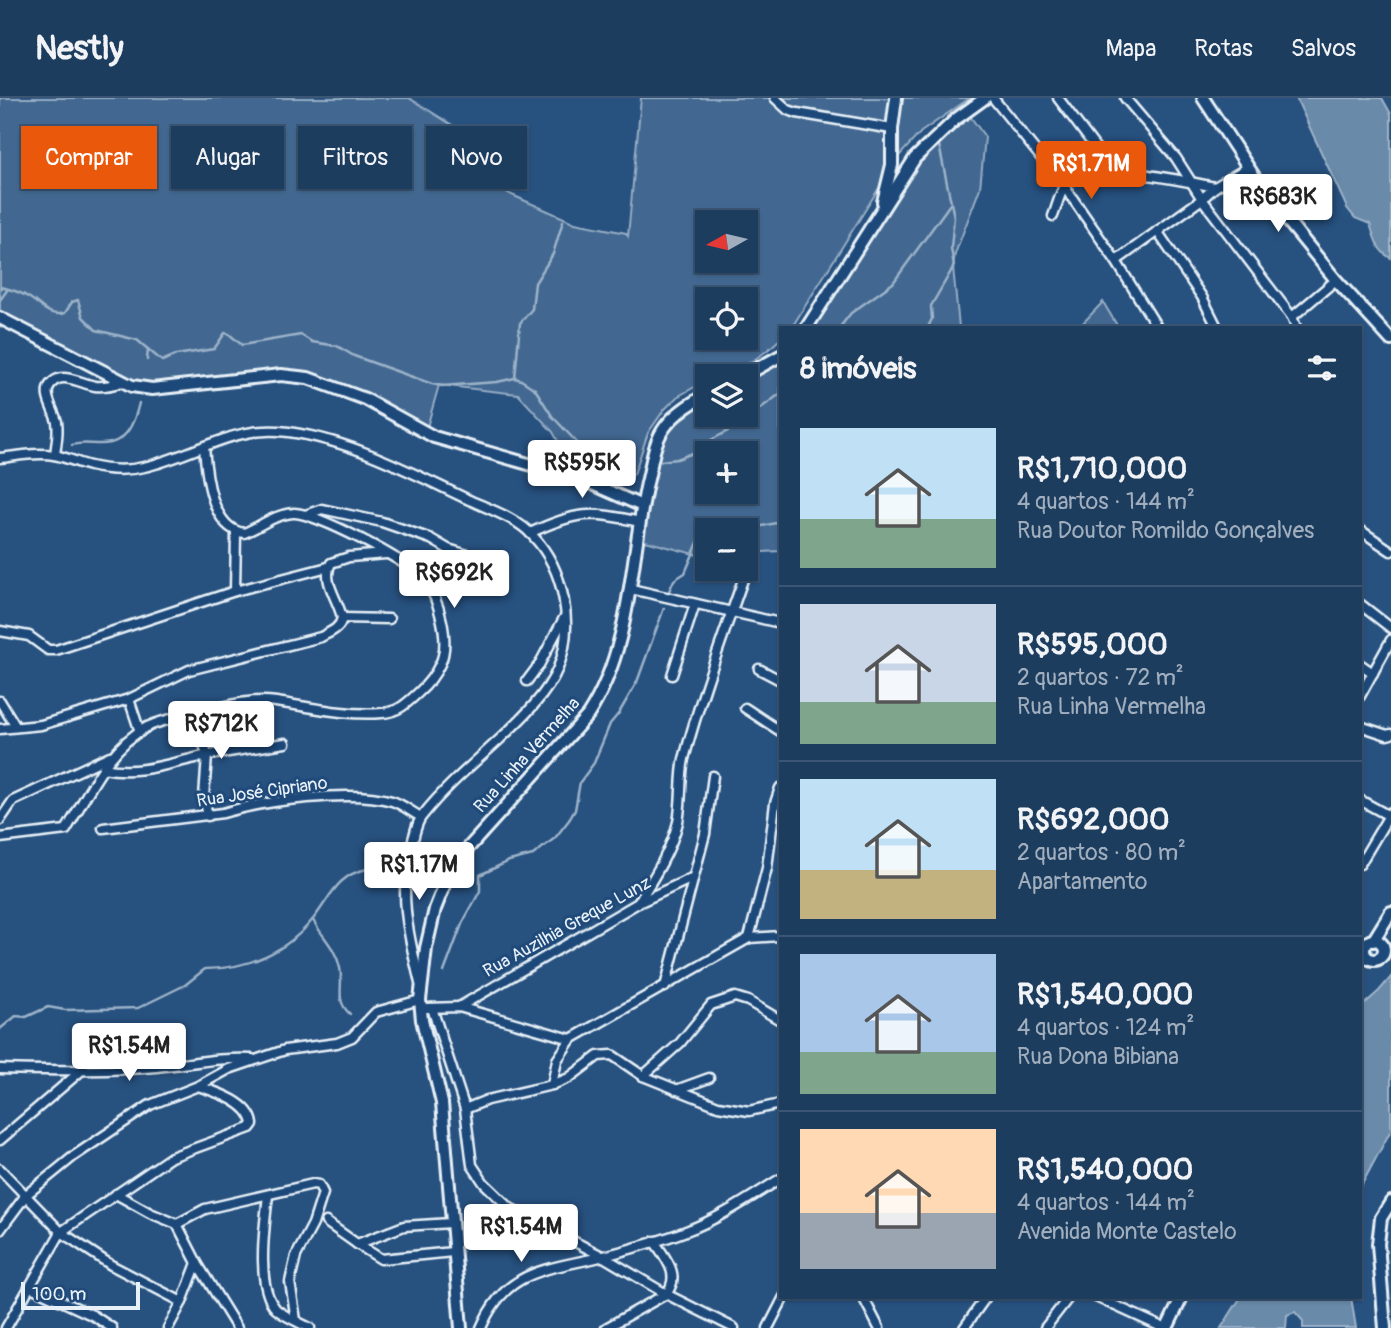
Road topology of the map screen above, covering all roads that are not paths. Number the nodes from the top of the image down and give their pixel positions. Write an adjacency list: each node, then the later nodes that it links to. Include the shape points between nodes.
1 (775, 98): 8 (street, via 797,113)
2 (896, 98): 8 (street)
3 (985, 98): 16 (street, via 915,158)
4 (993, 98): 12 (street)
5 (1058, 98): 10 (street)
6 (1125, 98): 11 (street)
7 (1203, 98): 9 (street)
8 (892, 129): 16 (street, via 892,165)
9 (1247, 168): 13 (street); 19 (street)
10 (1112, 171): 11 (street); 12 (street, via 1083,172)
11 (1192, 182): 13 (street); 14 (street)
12 (1063, 186): 15 (street); 18 (street)
13 (1215, 187): 14 (street)
14 (1202, 200): 17 (street); 20 (street)
15 (1053, 216)
16 (878, 220): 22 (street)
17 (1157, 231): 18 (street); 24 (street)
18 (1116, 261): 23 (street)
19 (1336, 280): 20 (street); 26 (street)
20 (1292, 317): 25 (street)
21 (0, 318): 29 (street)
22 (808, 326)
23 (1156, 326)
24 (1216, 326)
25 (1296, 326)
26 (1391, 340)
27 (779, 357): 28 (street)
28 (758, 368)
29 (122, 382): 32 (street, via 95,386 63,378 47,387 57,423); 34 (street, via 152,389 281,375 308,378 365,399 434,437 581,479)
30 (695, 402): 34 (street, Rua Linha Vermelha, via 664,428)
31 (204, 447): 32 (street, via 144,467 116,470); 37 (street, via 206,482 226,524); 39 (street, via 259,431 302,435 400,468)
32 (55, 455): 33 (street)
33 (0, 458)
34 (642, 506): 36 (street, Rua Linha Vermelha)
35 (308, 514): 37 (street, via 286,514 244,533); 41 (street); 42 (street, via 322,509 382,522)
36 (640, 522): 39 (street, via 590,513); 45 (street, Rua Linha Vermelha)
37 (236, 532): 46 (street)
38 (1362, 532): 40 (street)
39 (530, 533): 50 (street, via 555,567)
40 (1391, 551)
41 (386, 554): 43 (street, via 335,560); 67 (street, via 423,577 436,598 444,640 442,662 428,684 401,709 356,712 261,701)
42 (471, 556)
43 (328, 567): 46 (street); 51 (street)
44 (743, 581): 49 (street)
45 (631, 589): 47 (street); 94 (street, Rua Linha Vermelha, via 601,695 452,866 435,909)
46 (235, 591): 55 (street, via 56,650 48,650 29,636)
47 (695, 604): 49 (street); 60 (street)
48 (1362, 606): 54 (street)
49 (732, 612): 53 (street); 89 (street, via 683,763 678,824)
50 (565, 616): 62 (street); 83 (street, via 564,645 548,687 514,727)
51 (342, 618): 52 (street); 64 (street, via 336,629 321,636 189,670)
52 (389, 619)
53 (779, 623)
54 (1391, 628)
55 (0, 631)
56 (1391, 640): 59 (street)
57 (1362, 665): 59 (street)
58 (759, 668): 61 (street)
59 (1373, 673): 63 (street)
60 (672, 675)
61 (779, 679)
62 (527, 681)
63 (1362, 692)
64 (130, 698): 68 (street, via 41,725); 72 (street)
65 (0, 701): 68 (street)
66 (745, 708): 71 (street)
67 (197, 714): 72 (street); 76 (street)
68 (16, 727): 70 (street)
69 (1362, 727): 73 (street)
70 (0, 729)
71 (779, 730)
72 (140, 732): 75 (street)
73 (1391, 734)
74 (285, 743): 76 (street)
75 (116, 753): 77 (street); 84 (street, via 13,801)
76 (207, 756): 77 (street, via 147,771); 82 (street, via 204,797)
77 (103, 768): 86 (street, via 66,830)
78 (713, 776): 88 (street, via 705,834)
79 (779, 791): 92 (street, via 767,868)
80 (1362, 801): 81 (street)
81 (1390, 815): 87 (street)
82 (208, 816): 83 (street, Rua José Cipriano, via 291,801 363,795 394,802); 85 (street, Rua José Cipriano)
83 (421, 817): 94 (street, via 405,862 403,894)
84 (0, 820)
85 (103, 828)
86 (0, 838)
87 (1362, 861)
88 (692, 878): 89 (street, Rua Auzilhia Greque Lunz); 95 (street)
89 (638, 903): 97 (street, Rua Auzilhia Greque Lunz)
90 (1391, 912): 93 (street)
91 (779, 936): 92 (street)
92 (749, 938): 95 (street)
93 (1375, 956)
94 (421, 986): 96 (street, Rua Linha Vermelha)
95 (665, 987): 99 (street)
96 (424, 1005): 97 (street); 100 (street, via 376,1012 345,1040); 109 (street); 118 (street, Rua Linha Vermelha, via 442,1103)
97 (459, 1007): 99 (street)
98 (779, 1019): 103 (street, via 735,997 711,1005 680,1043)
99 (572, 1039): 105 (street, via 557,1060)
100 (259, 1059): 102 (street); 106 (street)
101 (0, 1069): 102 (street)
102 (82, 1070): 110 (street)
103 (643, 1076): 105 (street, via 612,1055 598,1056); 107 (street)
104 (709, 1078): 107 (street)
105 (552, 1085): 109 (street)
106 (198, 1086): 113 (street, via 239,1105 253,1124 171,1157); 114 (street, via 150,1105)
107 (676, 1090): 108 (street, via 718,1106 749,1111)
108 (779, 1104)
109 (465, 1109): 125 (street, via 472,1165 484,1183 510,1208)
110 (0, 1140)
111 (0, 1169): 114 (street)
112 (779, 1180): 122 (street, via 688,1230)
113 (116, 1194): 119 (street); 121 (street)
114 (26, 1195): 120 (street); 121 (street)
115 (268, 1195): 119 (street, via 205,1209); 137 (street, via 262,1245 268,1293 274,1307); 137 (street, via 313,1184 323,1193 290,1282)
116 (1391, 1202): 153 (street, via 1381,1218 1378,1244)
117 (326, 1222): 123 (street)
118 (451, 1223): 123 (street, via 404,1226); 124 (street, Rua Linha Vermelha)
119 (177, 1224): 126 (street)
120 (0, 1230)
121 (61, 1232): 127 (street); 135 (street, via 111,1265)
122 (654, 1241): 125 (street); 128 (street, via 674,1280)
123 (357, 1244): 124 (street, via 381,1259)
124 (453, 1252): 143 (street, Rua Linha Vermelha)
125 (602, 1256): 128 (street); 144 (street, via 553,1266 520,1280 498,1297)
126 (197, 1263): 135 (street); 138 (street)
127 (31, 1287): 139 (street); 140 (street)
128 (666, 1294): 136 (street); 145 (street)
129 (783, 1299): 148 (street)
130 (864, 1299): 149 (street)
131 (985, 1299): 150 (street)
132 (1067, 1299): 151 (street)
133 (1101, 1299): 152 (street)
134 (1181, 1299): 152 (street)
135 (182, 1302): 141 (street)
136 (713, 1317): 146 (street); 147 (street)
137 (296, 1320): 142 (street)
138 (235, 1327)
139 (6, 1328)
140 (112, 1328)
141 (168, 1328)
142 (310, 1328)
143 (461, 1328)
144 (481, 1328)
145 (606, 1328)
146 (707, 1328)
147 (734, 1328)
148 (768, 1328)
149 (880, 1328)
150 (964, 1328)
151 (1045, 1328)
152 (1166, 1328)
153 (1385, 1328)

